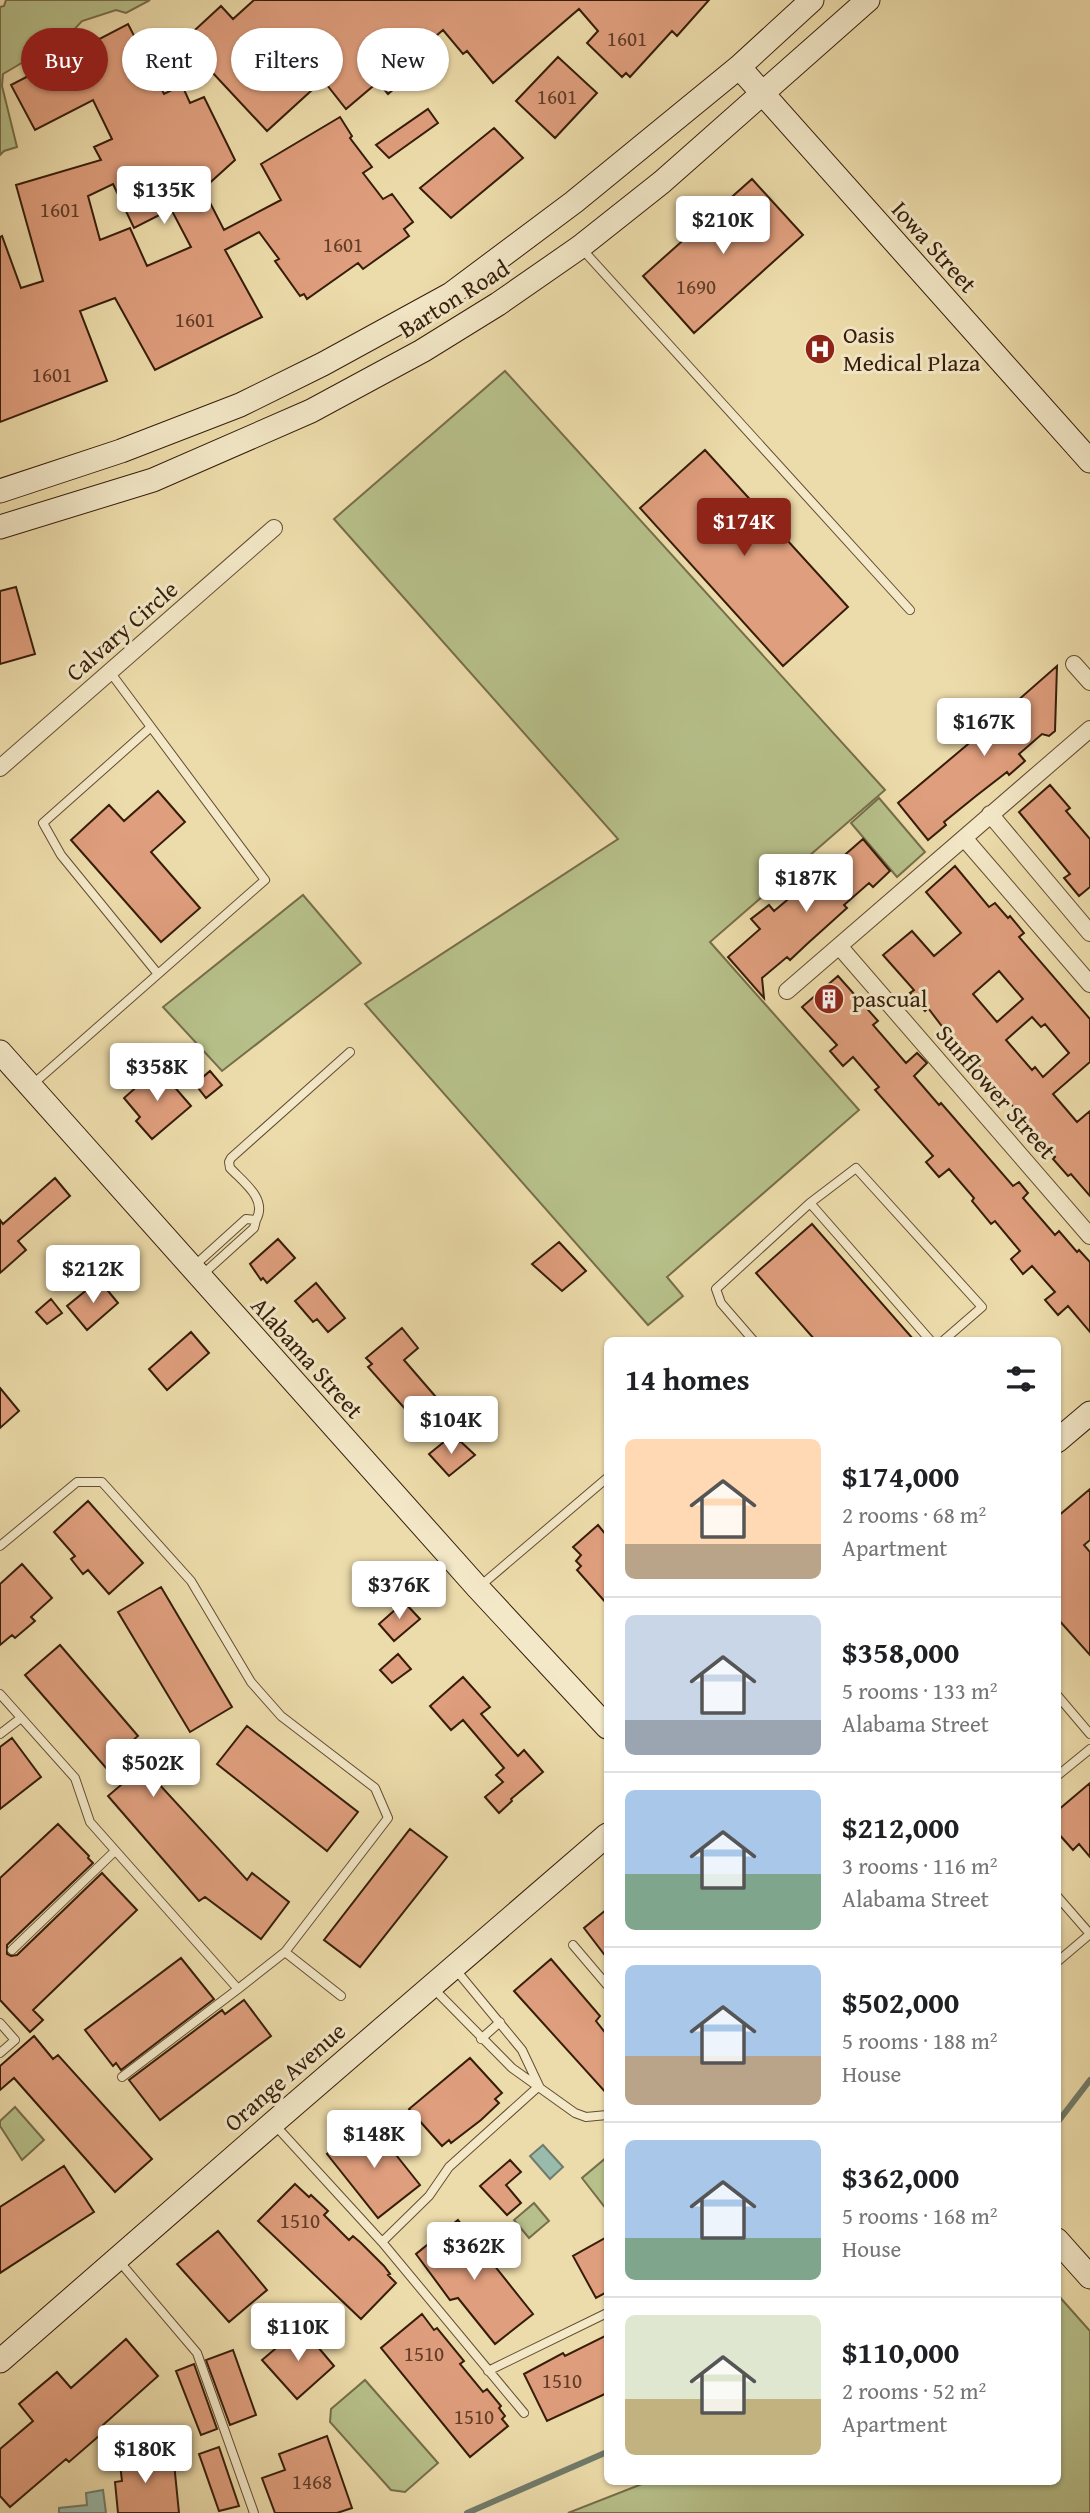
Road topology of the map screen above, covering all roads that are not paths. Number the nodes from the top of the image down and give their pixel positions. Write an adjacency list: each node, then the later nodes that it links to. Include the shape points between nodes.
1 (812, 0): 3 (main road, Barton Road)
2 (868, 0): 4 (main road, Barton Road)
3 (739, 66): 4 (main road, Iowa Street); 6 (main road, Barton Road, via 574,202 451,294)
4 (762, 92): 5 (main road, Barton Road, via 662,182); 8 (main road, Iowa Street)
5 (580, 247): 7 (main road, Barton Road); 12 (lane)
6 (405, 319): 7 (main road); 9 (main road, Barton Road, via 240,405)
7 (422, 351): 10 (main road, Barton Road, via 299,416 153,480)
8 (1090, 461)
9 (0, 491)
10 (0, 527)
11 (274, 528): 14 (street, Calvary Circle)
12 (909, 610)
13 (1074, 664): 15 (street)
14 (110, 672): 16 (lane); 18 (street, Calvary Circle)
15 (1090, 682)
16 (151, 727): 23 (lane, via 265,880); 23 (lane, via 43,823 61,855)
17 (1090, 729): 19 (street)
18 (0, 768)
19 (990, 814): 20 (street); 21 (street)
20 (964, 838): 22 (street); 24 (street)
21 (1090, 933)
22 (839, 946): 25 (street); 30 (street, Sunflower Street)
23 (158, 974): 28 (lane)
24 (1090, 984)
25 (787, 991)
26 (0, 1052): 28 (main road, Alabama Street)
27 (350, 1052): 31 (lane, via 229,1162 259,1200 260,1212 254,1228)
28 (31, 1086): 31 (main road, Alabama Street)
29 (810, 1203): 32 (lane, via 716,1289 721,1303); 33 (lane); 34 (lane, via 856,1168 982,1307)
30 (1088, 1229)
31 (196, 1273): 39 (main road, Alabama Street)
32 (750, 1337)
33 (927, 1337)
34 (947, 1337)
35 (1090, 1413): 36 (main road)
36 (1061, 1438)
37 (604, 1481): 39 (lane)
38 (0, 1546): 53 (lane, via 77,1482 102,1482 191,1581 251,1682 281,1716 375,1788 388,1818)
39 (478, 1588): 43 (main road, Alabama Street)
40 (0, 1694): 42 (lane)
41 (1061, 1700): 45 (lane)
42 (21, 1718): 44 (lane); 49 (lane, via 75,1778 90,1822)
43 (604, 1724)
44 (0, 1734)
45 (1090, 1734)
46 (1090, 1749): 47 (lane)
47 (1061, 1773)
48 (604, 1838): 55 (main road, Orange Avenue)
49 (115, 1851): 52 (lane); 58 (lane)
50 (1061, 1901): 54 (lane, via 1090,1934)
51 (573, 1945): 56 (lane)
52 (12, 1950)
53 (285, 1952): 58 (lane); 59 (lane)
54 (1061, 1959)
55 (454, 1967): 57 (main road, Orange Avenue); 60 (lane)
56 (604, 1981)
57 (431, 1986): 62 (lane); 67 (main road, Orange Avenue)
58 (238, 1989): 64 (lane)
59 (341, 1996)
60 (499, 2022): 62 (lane); 65 (lane, via 523,2050)
61 (0, 2023): 63 (lane, via 15,2040)
62 (481, 2039): 65 (lane)
63 (0, 2053)
64 (122, 2077)
65 (539, 2086): 66 (lane, via 575,2113); 68 (lane, via 449,2166 429,2196)
66 (604, 2115)
67 (272, 2123): 68 (lane); 70 (main road, Orange Avenue)
68 (382, 2242): 74 (lane)
69 (1061, 2244): 71 (main road)
70 (117, 2259): 73 (main road, Orange Avenue); 76 (lane, via 197,2353)
71 (1090, 2277)
72 (604, 2314): 74 (lane)
73 (0, 2360)
74 (488, 2371): 75 (lane)
75 (524, 2413)
76 (254, 2513)

